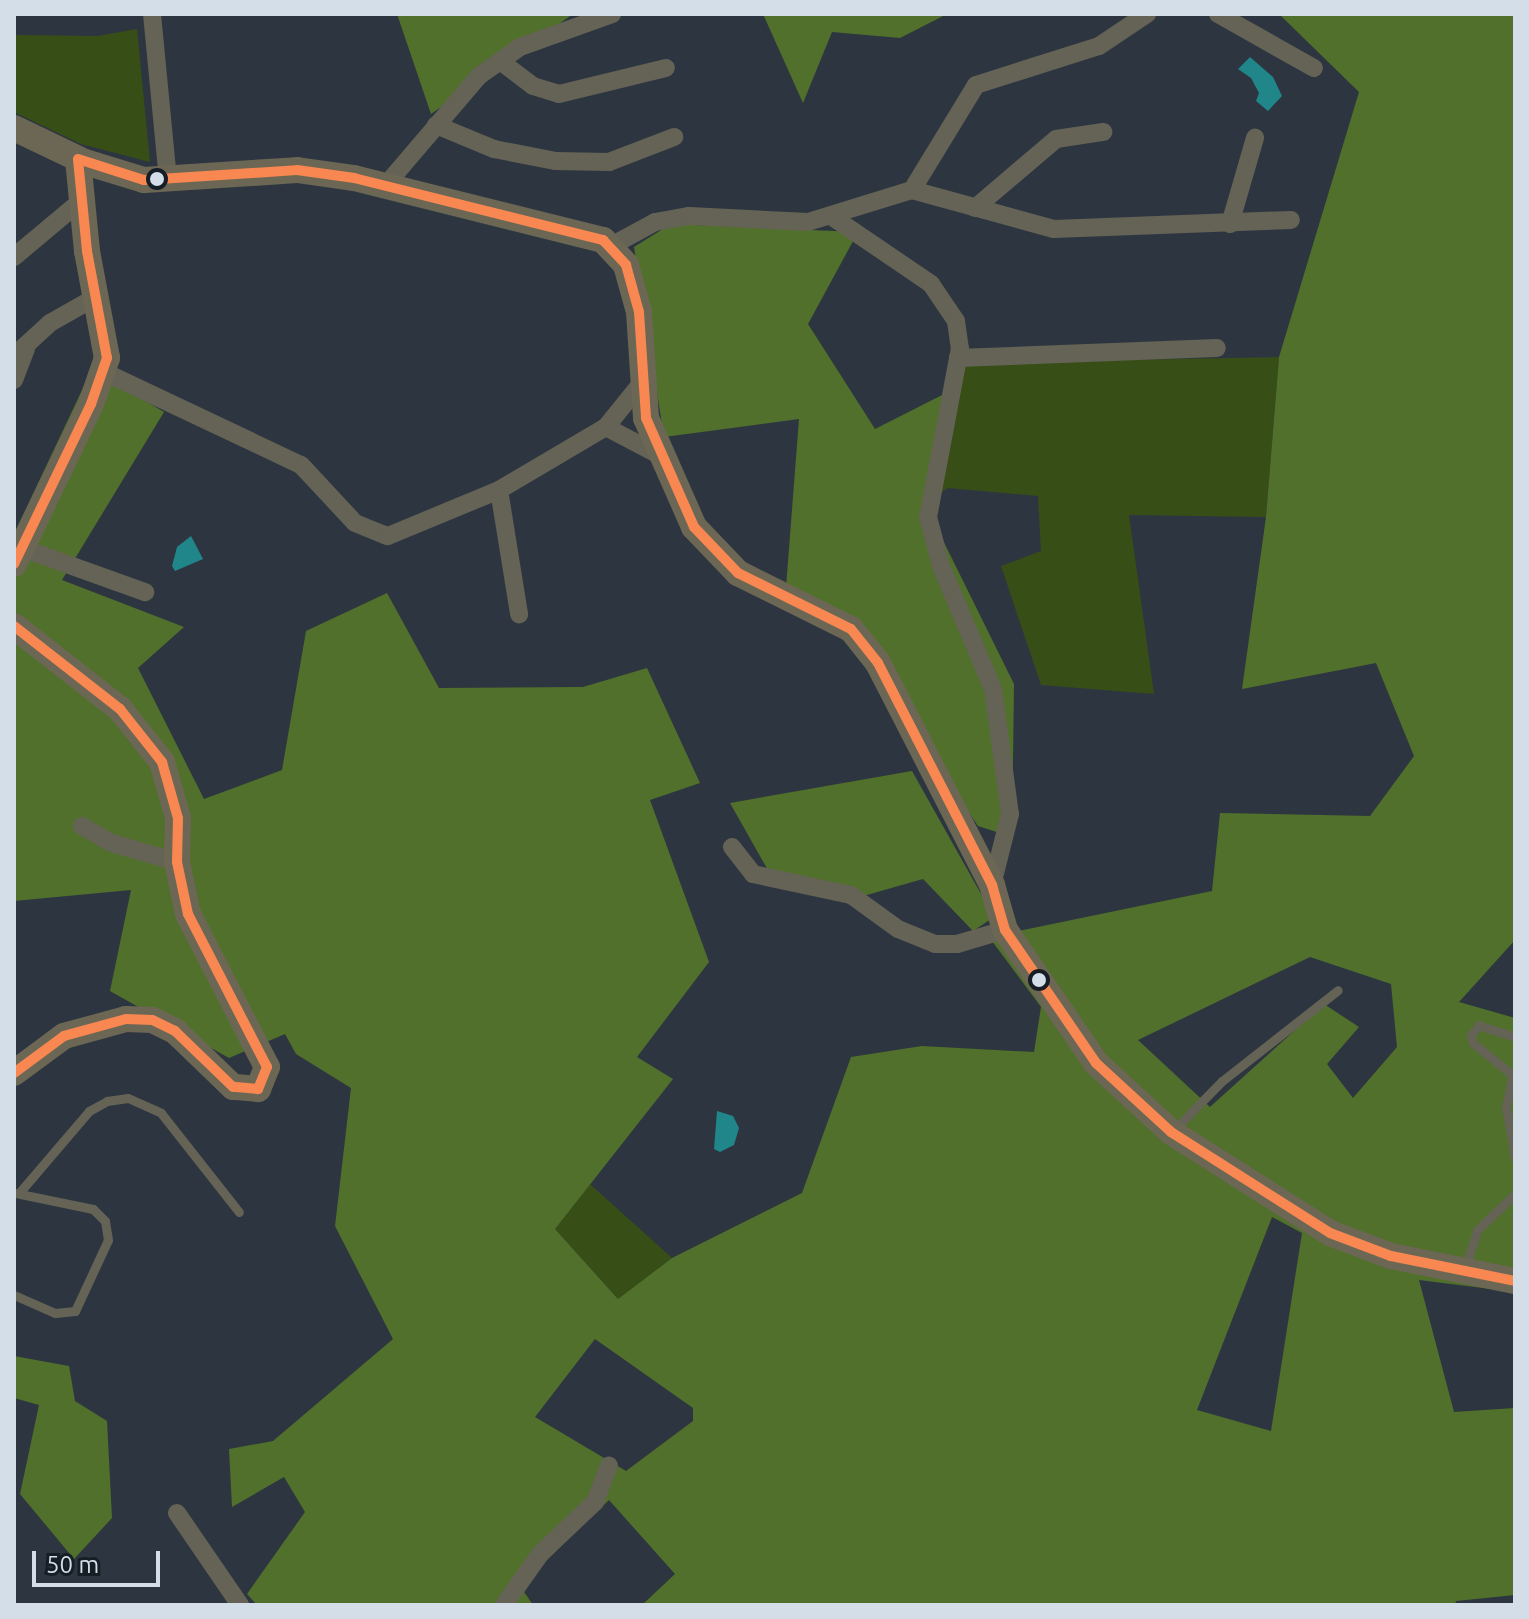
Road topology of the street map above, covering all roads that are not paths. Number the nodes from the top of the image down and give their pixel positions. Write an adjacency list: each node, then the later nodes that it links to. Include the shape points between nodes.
1 (152, 14): 14 (street)
2 (612, 14): 5 (street, via 520,47)
3 (1147, 14): 16 (street, via 1099,46 976,85)
4 (1218, 14): 7 (street)
5 (500, 61): 6 (street, via 533,86 559,94); 8 (street, via 479,76)
6 (666, 68)
7 (1314, 68)
8 (436, 125): 11 (street, via 494,149 555,161 609,162); 15 (street)
9 (14, 128): 13 (street)
10 (1103, 132): 18 (street, via 1056,139)
11 (674, 137)
12 (1255, 138): 21 (street)
13 (78, 159): 14 (street, via 144,180); 17 (street)
14 (168, 180): 15 (street, via 297,170)
15 (385, 186): 22 (street)
16 (912, 190): 18 (street); 19 (street)
17 (82, 200): 23 (street); 24 (street)
18 (975, 208): 21 (street, via 1054,229)
19 (834, 218): 22 (street, via 808,222 689,216 655,222); 27 (street, via 942,295 956,321)
20 (1291, 220): 21 (street)
21 (1230, 224)
22 (611, 246): 30 (street, via 626,265 639,312)
23 (17, 249)
24 (96, 297): 26 (street, via 50,323); 28 (street, via 107,358)
25 (1217, 348): 27 (street)
26 (20, 352): 29 (street)
27 (958, 358): 41 (street, via 928,517 941,566 993,689 1010,814)
28 (102, 371): 33 (street, via 301,465 369,531 388,536 408,531); 34 (street)
29 (14, 380)
30 (643, 381): 31 (street); 32 (street, via 646,418)
31 (606, 427): 32 (street); 33 (street)
32 (659, 455): 41 (street, via 694,527 738,573 851,629 878,663)
33 (499, 490): 36 (street)
34 (18, 556): 35 (street)
35 (145, 592)
36 (519, 614)
37 (14, 626): 40 (street, via 120,709 162,762 178,818)
38 (82, 826): 40 (street, via 112,843)
39 (732, 847): 42 (street, via 753,874 851,895 898,929 935,944 957,944)
40 (177, 862): 45 (street, via 188,914 265,1058 264,1083 258,1089 233,1087 175,1031 152,1020 126,1019 64,1036)
41 (992, 885): 42 (street)
42 (1005, 930): 47 (street, via 1072,1035 1125,1093)
43 (1338, 990): 47 (lane, via 1222,1081)
44 (1515, 1037): 46 (lane, via 1479,1025 1471,1035)
45 (14, 1073)
46 (1514, 1078): 48 (lane, via 1506,1107)
47 (1171, 1132): 52 (street, via 1330,1233 1391,1256)
48 (1515, 1158)
49 (16, 1193): 51 (lane, via 89,1111 128,1098 161,1113); 54 (lane, via 93,1209 105,1221 108,1240 75,1311 55,1313)
50 (1515, 1194): 52 (lane, via 1477,1230)
51 (239, 1212)
52 (1464, 1271): 53 (street)
53 (1515, 1281)
54 (14, 1295)
55 (609, 1466): 58 (street, via 595,1502 541,1553)
56 (177, 1513): 57 (street)
57 (240, 1605)
58 (504, 1605)

